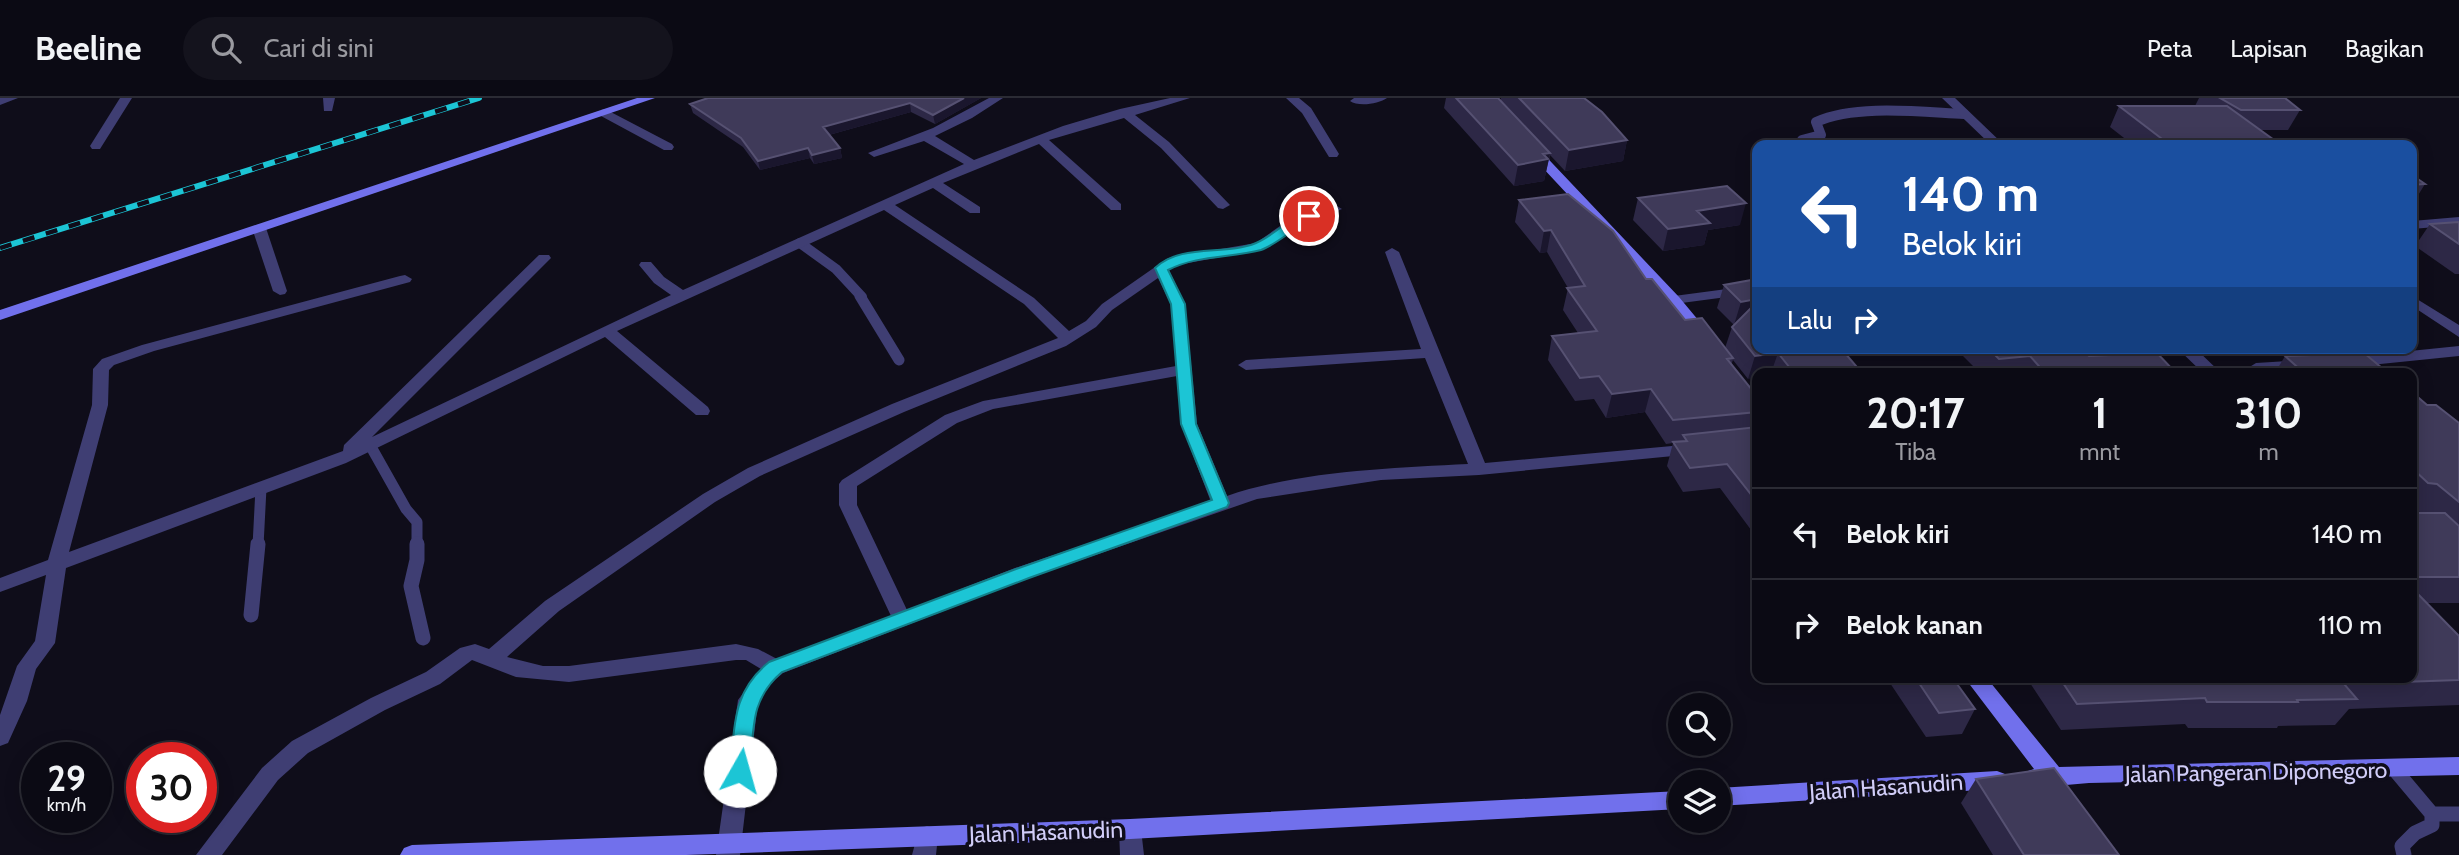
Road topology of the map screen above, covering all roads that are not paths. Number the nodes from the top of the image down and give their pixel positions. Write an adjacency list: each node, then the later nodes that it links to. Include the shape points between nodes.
1 (12, 98): 10 (street)
2 (126, 98): 19 (street)
3 (649, 98): 12 (main road)
4 (997, 98): 15 (street)
5 (1184, 98): 11 (street)
6 (1292, 98): 22 (street, via 1307,111)
7 (1381, 98): 9 (street)
8 (1948, 98): 13 (street)
9 (1356, 101)
10 (0, 102)
11 (1124, 112): 16 (street); 26 (street, via 1165,145)
12 (605, 113): 20 (street); 33 (main road)
13 (1964, 114): 17 (lane, via 1911,111 1829,116 1816,122 1821,135); 18 (street)
14 (1518, 134): 44 (main road)
15 (925, 136): 21 (street); 23 (street)
16 (1040, 139): 23 (street); 27 (street)
17 (1802, 140)
18 (1993, 140)
19 (96, 146)
20 (668, 147)
21 (874, 152)
22 (1333, 154)
23 (974, 165): 24 (street)
24 (934, 183): 25 (street); 28 (street)
25 (885, 205): 35 (street); 49 (street, via 1029,301)
26 (1223, 205)
27 (1116, 206)
28 (975, 209)
29 (1335, 209): 39 (street, via 1292,223 1260,246 1179,259)
30 (2459, 221): 31 (street)
31 (2442, 223): 32 (street); 34 (lane)
32 (2417, 225)
33 (259, 228): 42 (street); 46 (main road)
34 (2459, 236)
35 (800, 243): 43 (street); 54 (lane, via 836,269 864,300)
36 (1392, 252): 52 (street)
37 (544, 258): 62 (street)
38 (646, 265): 43 (street)
39 (1161, 268): 49 (street); 58 (street, via 1178,304)
40 (405, 278): 66 (street, via 108,362 101,369 100,405)
41 (1752, 290): 44 (street)
42 (280, 291)
43 (682, 296): 47 (street)
44 (1674, 300): 50 (main road)
45 (2417, 303): 48 (street)
46 (0, 315)
47 (607, 330): 59 (street); 60 (street)
48 (2459, 332)
49 (1068, 339): 71 (street, via 754,472 552,606)
50 (1711, 345)
51 (2459, 351): 57 (street)
52 (1431, 354): 55 (street); 63 (street)
53 (2192, 354): 56 (street)
54 (899, 360)
55 (1246, 365)
56 (2207, 368)
57 (2256, 368)
58 (1182, 370): 65 (street, via 1189,424); 69 (street, via 989,405 963,414 848,484 848,505)
59 (702, 411)
60 (370, 445): 62 (street); 70 (lane, via 417,522 417,560 411,586)
61 (1717, 447): 63 (street)
62 (340, 459): 64 (street)
63 (1479, 469): 65 (street, via 1381,474 1255,493)
64 (261, 488): 66 (street); 68 (lane)
65 (1221, 503): 69 (street)
66 (57, 563): 67 (street); 74 (street, via 45,643 27,666)
67 (0, 584)
68 (251, 615)
69 (903, 621): 72 (street)
70 (423, 638)
71 (491, 659): 72 (street, via 540,675 574,675 678,658 746,653); 86 (street, via 467,653 433,678 300,747 270,774)
72 (776, 667): 85 (street, via 748,700)
73 (1979, 683): 77 (main road)
74 (0, 737)
75 (2459, 766): 76 (main road, Jalan Pangeran Diponegoro)
76 (2395, 770): 77 (main road, Jalan Pangeran Diponegoro); 81 (lane)
77 (2053, 776): 78 (main road, Jalan Hasanudin); 79 (main road)
78 (1731, 796)
79 (2068, 796)
80 (1668, 801): 83 (main road, Jalan Hasanudin)
81 (2432, 814): 82 (lane); 90 (lane, via 2432,825 2402,846)
82 (2459, 814)
83 (1130, 829): 84 (main road, Jalan Hasanudin); 89 (street)
84 (925, 846): 85 (main road, Jalan Hasanudin)
85 (729, 849): 88 (main road, Jalan Hasanudin)
86 (208, 855)
87 (412, 855): 88 (main road, Jalan Hasanudin)
88 (477, 855)
89 (1132, 855)
90 (2404, 855)

